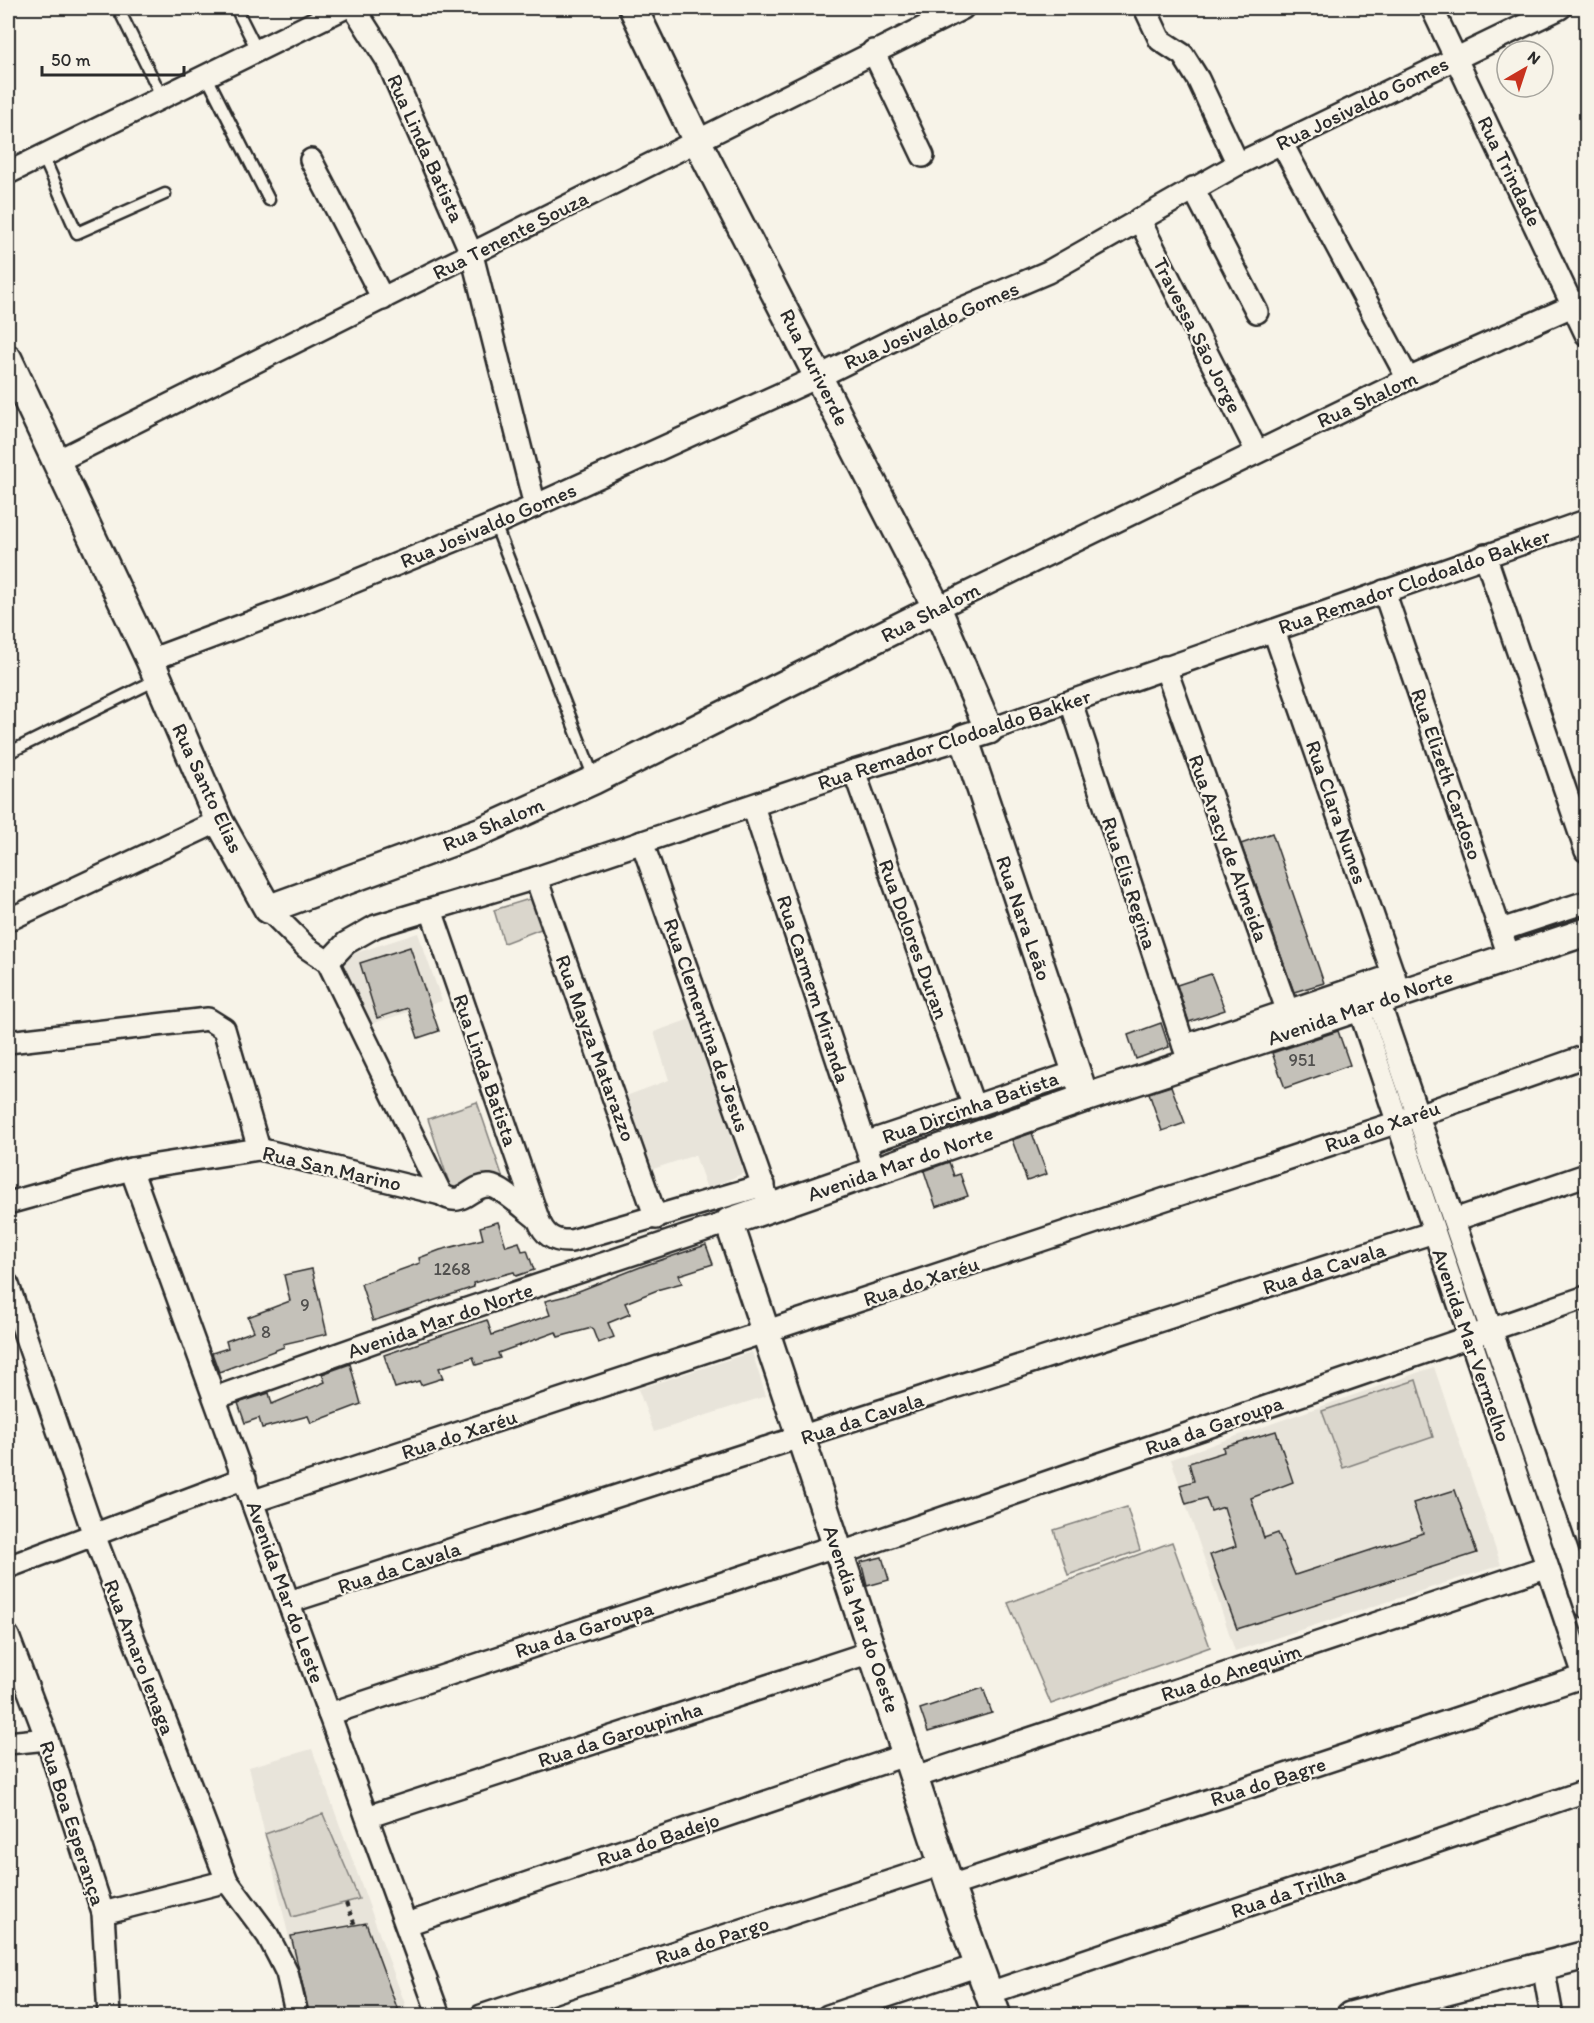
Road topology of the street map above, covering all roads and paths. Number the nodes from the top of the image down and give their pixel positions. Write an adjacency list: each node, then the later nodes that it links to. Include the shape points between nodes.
1 (118, 8): 14 (lane)
2 (236, 8): 10 (lane)
3 (344, 8): 10 (street)
4 (354, 8): 26 (street, Rua Linda Batista, via 387,60)
5 (633, 8): 15 (street, Rua Auriverde)
6 (963, 8): 11 (street, Rua Tenente Souza)
7 (1145, 8): 20 (street, via 1160,40 1183,55 1198,79)
8 (1432, 8): 12 (street, Rua Trindade)
9 (1560, 8): 12 (street, Rua Josivaldo Gomes)
10 (257, 50): 13 (street)
11 (873, 51): 15 (street, Rua Tenente Souza); 18 (street)
12 (1455, 58): 16 (street, Rua Josivaldo Gomes); 28 (street, Rua Trindade)
13 (206, 75): 14 (street); 24 (lane)
14 (162, 97): 17 (street)
15 (696, 139): 26 (street, Rua Tenente Souza); 32 (street, Rua Auriverde)
16 (1281, 142): 20 (street, Rua Josivaldo Gomes); 33 (street)
17 (43, 156): 21 (street); 23 (lane, via 76,233)
18 (922, 156)
19 (311, 160): 27 (street)
20 (1238, 164): 22 (street, Rua Josivaldo Gomes)
21 (8, 173)
22 (1192, 188): 25 (street, Rua Josivaldo Gomes); 29 (street)
23 (165, 194)
24 (269, 200)
25 (1139, 219): 32 (street, Rua Josivaldo Gomes, via 1048,272 923,325); 34 (street, Travessa São Jorge)
26 (472, 255): 27 (street, Rua Tenente Souza); 36 (street, Rua Linda Batista)
27 (384, 298): 35 (street, Rua Tenente Souza)
28 (1581, 303): 30 (street, Rua Trindade); 33 (street, Rua Shalom)
29 (1257, 312)
30 (1587, 334)
31 (8, 359): 35 (street, Rua Santo Elias)
32 (820, 376): 36 (street, Rua Josivaldo Gomes); 41 (street, Rua Auriverde)
33 (1408, 380): 34 (street, Rua Shalom)
34 (1257, 452): 41 (street, Rua Shalom)
35 (57, 461): 44 (street, Rua Santo Elias)
36 (535, 506): 38 (street, Rua Josivaldo Gomes)
37 (1587, 521): 39 (street, Rua Remador Clodoaldo Bakker)
38 (495, 524): 44 (street, Rua Josivaldo Gomes); 50 (lane)
39 (1485, 555): 40 (street, Rua Remador Clodoaldo Bakker); 54 (street)
40 (1384, 591): 42 (street, Rua Remador Clodoaldo Bakker); 60 (street, Rua Elizeth Cardoso)
41 (937, 608): 46 (street, Rua Auriverde); 50 (street, Rua Shalom)
42 (1274, 631): 43 (street, Rua Remador Clodoaldo Bakker); 64 (street, Rua Clara Nunes)
43 (1165, 667): 45 (street, Rua Remador Clodoaldo Bakker); 65 (street, Rua Aracy de Almeida)
44 (154, 669): 48 (lane, Rua Josivaldo Gomes); 52 (street, Rua Santo Elias)
45 (1071, 702): 46 (street, Rua Remador Clodoaldo Bakker); 67 (street, Rua Elis Regina)
46 (989, 730): 47 (street, Rua Remador Clodoaldo Bakker)
47 (964, 738): 49 (street, Rua Remador Clodoaldo Bakker); 69 (street, Rua Nara Leão)
48 (8, 753)
49 (854, 771): 51 (street, Rua Remador Clodoaldo Bakker); 71 (street, Rua Dolores Duran)
50 (594, 780): 57 (street, Rua Shalom, via 482,831)
51 (753, 806): 53 (street, Rua Remador Clodoaldo Bakker); 73 (street, Rua Carmem Miranda)
52 (219, 821): 57 (street, Rua Santo Elias); 59 (street)
53 (642, 842): 55 (street, Rua Remador Clodoaldo Bakker); 79 (street, Rua Clementina de Jesus)
54 (1587, 851)
55 (536, 878): 58 (street, Rua Remador Clodoaldo Bakker); 81 (street, Rua Mayza Matarazzo)
56 (1587, 902): 60 (street)
57 (267, 909): 63 (street, Rua Santo Elias, via 307,948)
58 (431, 910): 63 (street, Rua Remador Clodoaldo Bakker, via 376,926 346,943); 84 (street, Rua Linda Batista)
59 (8, 920)
60 (1501, 930): 62 (street, Rua Elizeth Cardoso)
61 (1587, 932): 62 (street, Avenida Mar do Norte)
62 (1509, 956): 64 (street, Avenida Mar do Norte)
63 (328, 962): 78 (street, Rua Santo Elias)
64 (1383, 995): 65 (street, Avenida Mar do Norte); 65 (street); 72 (street, Avenida Mar Vermelho)
65 (1291, 1020): 67 (street, Avenida Mar do Norte)
66 (8, 1042): 74 (street, via 208,1019 224,1029)
67 (1187, 1055): 70 (street, Avenida Mar do Norte)
68 (1587, 1056): 72 (street, Rua do Xaréu)
69 (1076, 1072): 70 (street, Rua Nara Leão); 71 (street, Rua Dircinha Batista)
70 (1085, 1098): 76 (street, Avenida Mar do Norte)
71 (974, 1107): 73 (street, Rua Dircinha Batista)
72 (1407, 1118): 82 (street, Avenida Mar Vermelho); 85 (street, Avenida Mar Vermelho); 89 (street, Rua do Xaréu)
73 (865, 1143): 76 (street, Rua Carmem Miranda)
74 (259, 1149): 75 (street, Rua San Marino); 78 (street, Rua San Marino)
75 (131, 1169): 80 (street, Rua San Marino); 91 (street, Avenida Mar do Leste)
76 (875, 1173): 79 (street, Avenida Mar do Norte)
77 (1587, 1175): 82 (street)
78 (441, 1194): 84 (street, Rua San Marino, via 458,1200 478,1188 495,1187)
79 (767, 1197): 81 (street); 83 (street, Avenida Mar do Norte)
80 (8, 1203)
81 (656, 1218): 84 (street, via 571,1242 550,1238)
82 (1454, 1220): 88 (street, Avenida Mar Vermelho)
83 (729, 1222): 89 (street, Avendia Mar do Oeste); 91 (street, Avenida Mar do Norte)
84 (540, 1224)
85 (1434, 1232): 90 (street, Avenida Mar Vermelho); 92 (street, Rua da Cavala)
86 (8, 1285): 95 (street, Rua Amaro Ienaga)
87 (1587, 1297): 88 (street, Rua da Garoupa)
88 (1491, 1330): 90 (street, Rua da Garoupa); 99 (street, Avenida Mar Vermelho)
89 (765, 1333): 92 (street, Avendia Mar do Oeste); 94 (street, Rua do Xaréu)
90 (1470, 1338): 96 (street, Rua da Garoupa); 98 (street, Avenida Mar Vermelho)
91 (215, 1398): 93 (street, Avenida Mar do Leste)
92 (800, 1439): 96 (street, Avendia Mar do Oeste); 100 (street, Rua da Cavala)
93 (245, 1478): 94 (street, Avenida Mar do Leste); 95 (street)
94 (254, 1501): 100 (street, Avenida Mar do Leste)
95 (94, 1535): 97 (street); 111 (street, Rua Amaro Ienaga)
96 (839, 1549): 102 (street, Avendia Mar do Oeste); 104 (street, Rua da Garoupa)
97 (8, 1567)
98 (1546, 1567): 103 (street, Avenida Mar Vermelho); 107 (street, Rua do Anequim)
99 (1585, 1599)
100 (289, 1602): 104 (street, Avenida Mar do Leste)
101 (8, 1636): 105 (street, Rua Boa Esperança)
102 (874, 1651): 107 (street, Avendia Mar do Oeste); 109 (street, Rua da Garoupinha)
103 (1586, 1678): 110 (street, Rua do Bagre)
104 (330, 1714): 109 (street, Avenida Mar do Leste)
105 (47, 1740): 106 (street); 113 (street, Rua Boa Esperança)
106 (8, 1743)
107 (912, 1765): 110 (street, Avendia Mar do Oeste); 114 (street, Rua do Badejo)
108 (1587, 1791): 119 (street, Rua da Trilha)
109 (367, 1817): 114 (street, Avenida Mar do Leste)
110 (947, 1875): 117 (street, Avendia Mar do Oeste); 124 (street, Rua do Pargo)
111 (227, 1881): 113 (street); 122 (street, Rua Amaro Ienaga, via 268,1936 288,1973)
112 (346, 1903): 115 (path)
113 (102, 1913): 121 (street, Rua Boa Esperança)
114 (407, 1924): 123 (street, Avenida Mar do Leste)
115 (355, 1925)
116 (1587, 1955): 118 (street)
117 (980, 1965): 119 (street, Avendia Mar do Oeste); 125 (street)
118 (1543, 1966): 120 (street); 126 (street)
119 (993, 2005)
120 (1366, 2013)
121 (109, 2016)
122 (297, 2016)
123 (439, 2016)
124 (481, 2016)
125 (828, 2016)
126 (1552, 2016)

